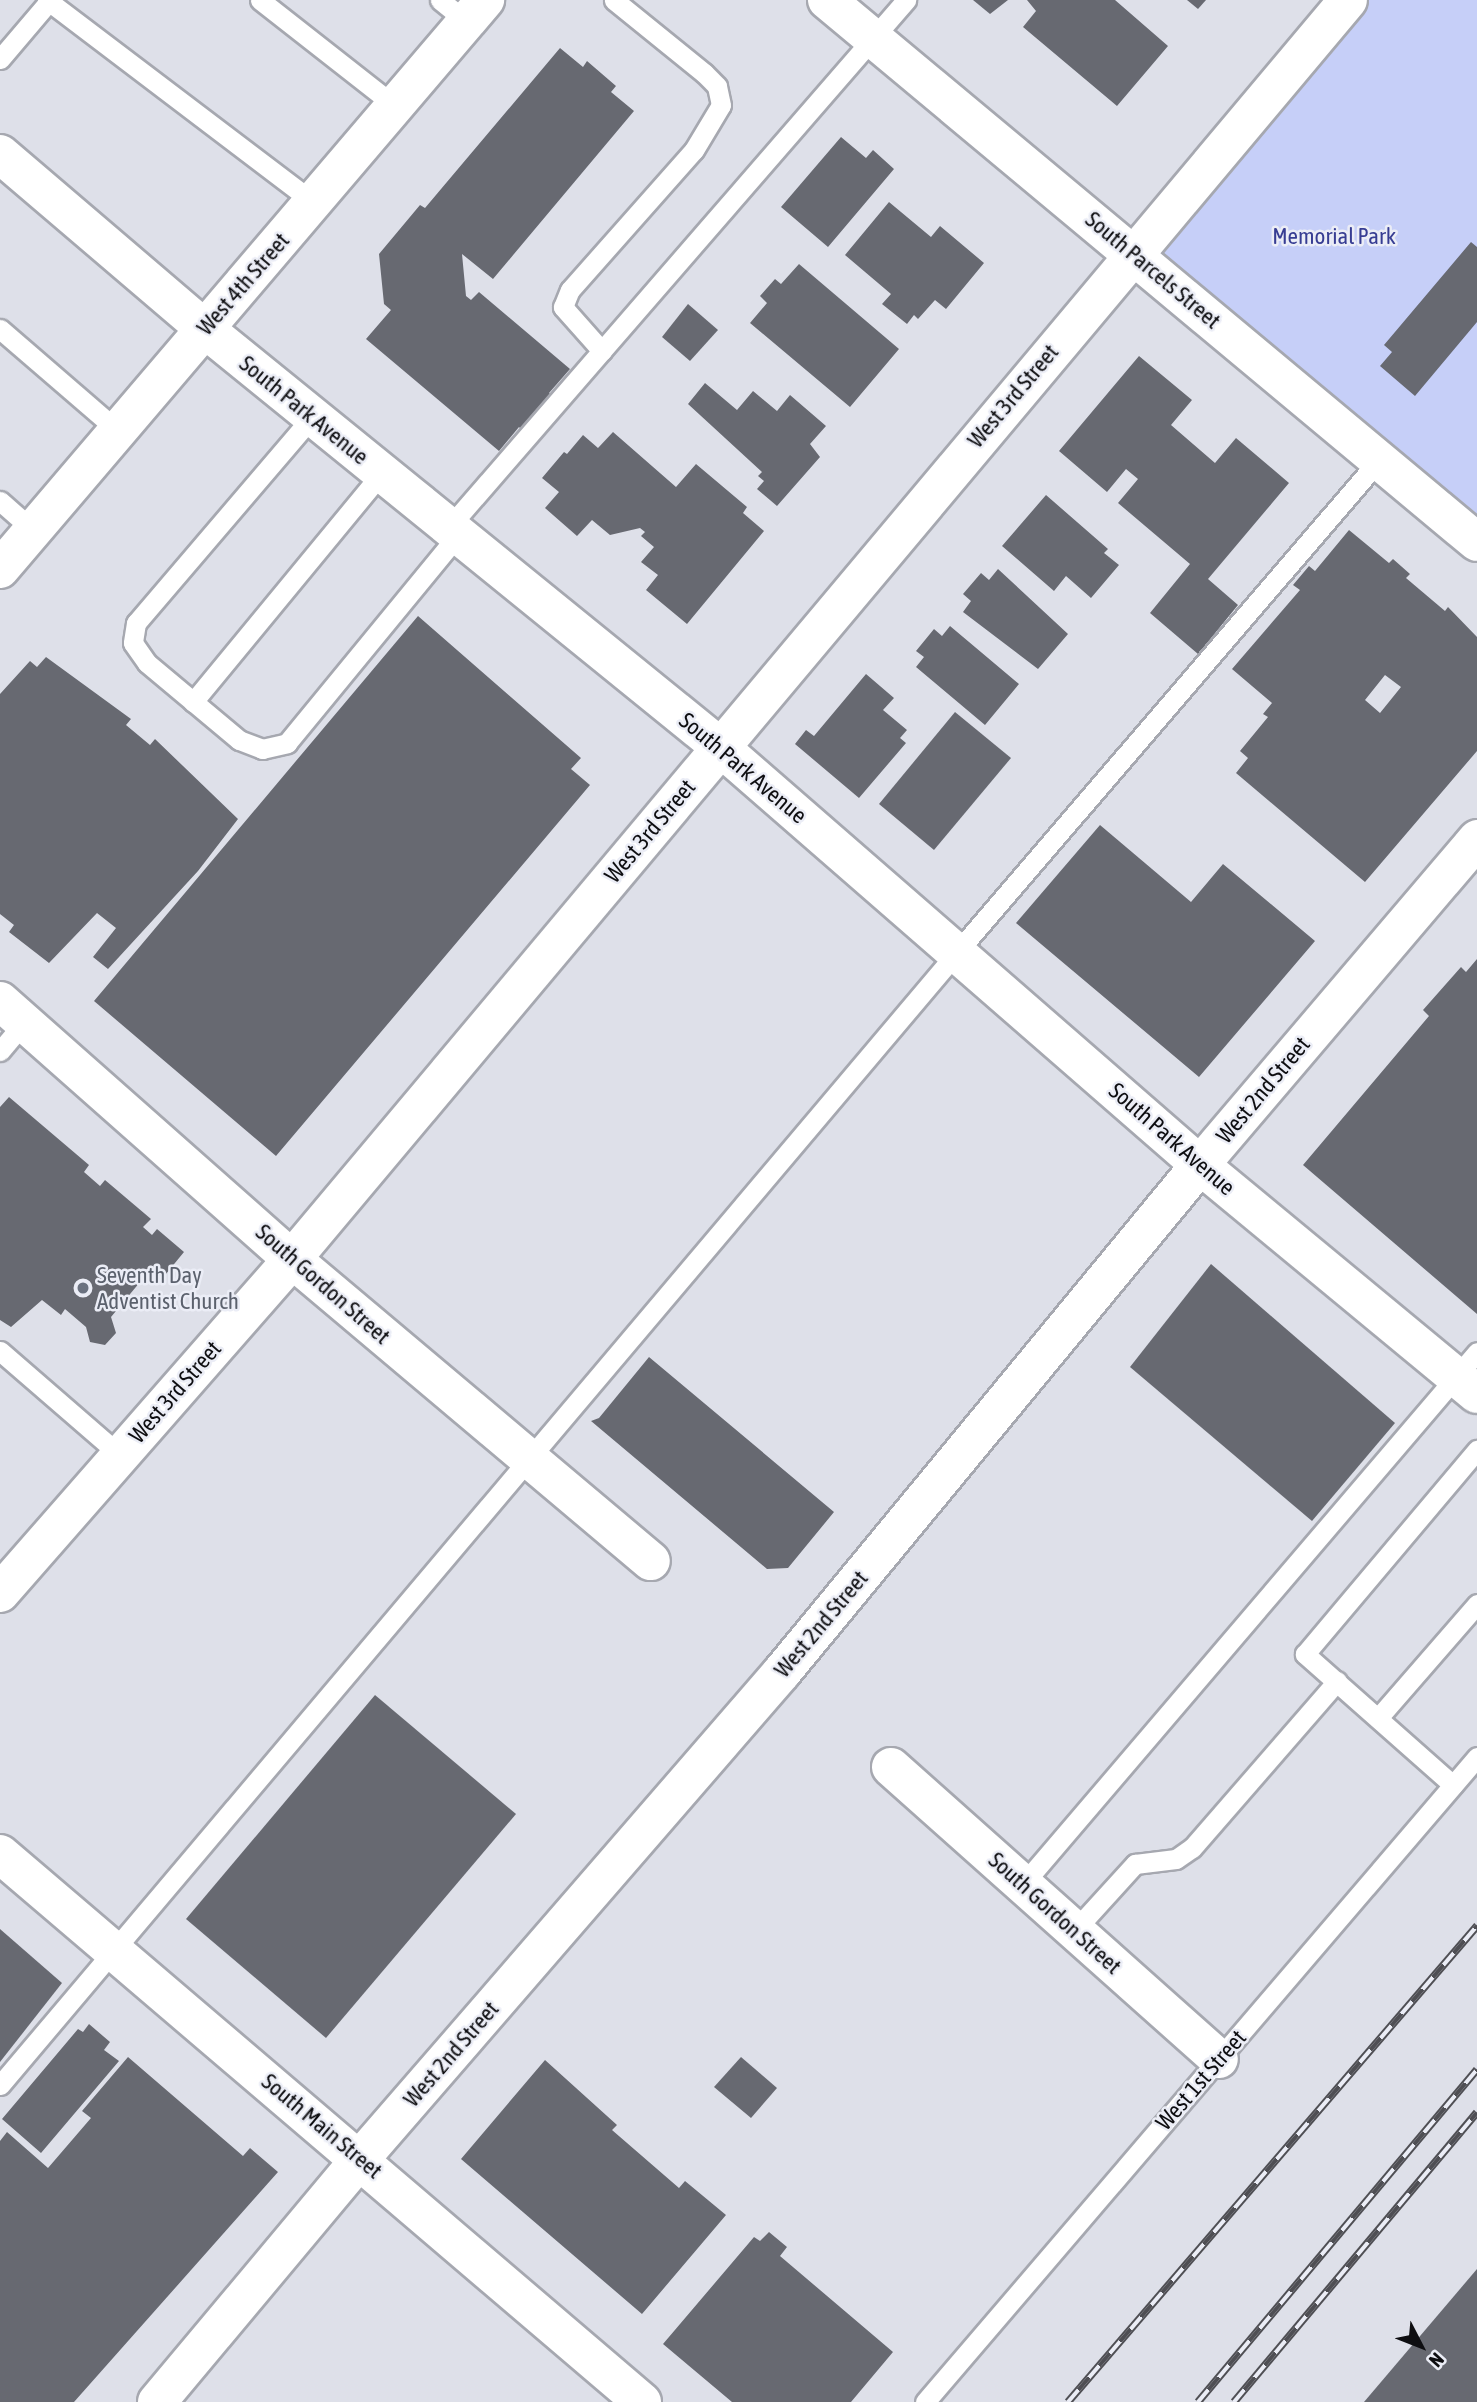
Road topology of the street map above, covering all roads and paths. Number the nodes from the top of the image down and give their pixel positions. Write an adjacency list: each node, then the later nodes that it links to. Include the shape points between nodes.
1 (49, 0): 9 (lane); 12 (lane)
2 (260, 0): 10 (lane)
3 (614, 0): 16 (lane, via 704,73 717,86 721,105 694,150 570,289 563,307)
4 (827, 0): 8 (street, South Parcels Street)
5 (906, 0): 8 (lane)
6 (1348, 0): 13 (street, West 3rd Street)
7 (464, 7): 10 (street, West 4th Street)
8 (873, 38): 13 (street, South Parcels Street); 16 (lane)
9 (0, 59)
10 (395, 106): 12 (street, West 4th Street)
11 (0, 154): 15 (street, South Park Avenue)
12 (313, 202): 15 (street, West 4th Street)
13 (1133, 252): 19 (street, South Parcels Street); 27 (street, West 3rd Street)
14 (0, 329): 18 (lane)
15 (205, 329): 17 (street, South Park Avenue); 18 (street, West 4th Street)
16 (602, 351): 23 (lane)
17 (312, 417): 20 (street, South Park Avenue); 26 (lane, via 136,623 134,643 147,663)
18 (118, 430): 22 (street, West 4th Street)
19 (1380, 460): 24 (street, South Parcels Street); 29 (lane)
20 (382, 473): 23 (street, South Park Avenue); 26 (lane)
21 (0, 501): 22 (lane)
22 (33, 530): 25 (street, West 4th Street)
23 (454, 531): 26 (lane, via 287,743 262,749 239,740); 27 (street, South Park Avenue)
24 (1477, 542)
25 (0, 569)
26 (193, 702)
27 (720, 747): 29 (street, South Park Avenue); 33 (street, West 3rd Street)
28 (1477, 839): 32 (street, West 2nd Street)
29 (957, 952): 32 (street, South Park Avenue); 38 (lane)
30 (12, 1012): 31 (lane); 33 (street, South Gordon Street)
31 (0, 1051)
32 (1200, 1164): 35 (street, South Park Avenue); 53 (street, West 2nd Street, via 782,1672)
33 (292, 1259): 37 (street, West 3rd Street); 38 (street, South Gordon Street)
34 (0, 1351): 37 (lane)
35 (1470, 1374): 48 (lane)
36 (1477, 1450): 42 (lane, via 1305,1654)
37 (120, 1455): 40 (street, West 3rd Street)
38 (529, 1460): 39 (street, South Gordon Street); 50 (lane)
39 (651, 1561)
40 (0, 1593)
41 (1477, 1604): 43 (lane)
42 (1337, 1681): 43 (lane); 49 (lane, via 1192,1848 1176,1859 1135,1864)
43 (1378, 1718): 46 (lane)
44 (1477, 1757): 46 (lane, West 1st Street)
45 (891, 1767): 48 (street, South Gordon Street)
46 (1453, 1785): 51 (lane, West 1st Street)
47 (0, 1854): 50 (street, South Main Street)
48 (1023, 1884): 49 (street, South Gordon Street)
49 (1074, 1931): 51 (street, South Gordon Street)
50 (116, 1952): 52 (lane); 53 (street, South Main Street)
51 (1219, 2059): 56 (lane, West 1st Street)
52 (0, 2085)
53 (361, 2158): 54 (street, West 2nd Street); 55 (street, South Main Street)
54 (157, 2402)
55 (642, 2402)
56 (925, 2402)

